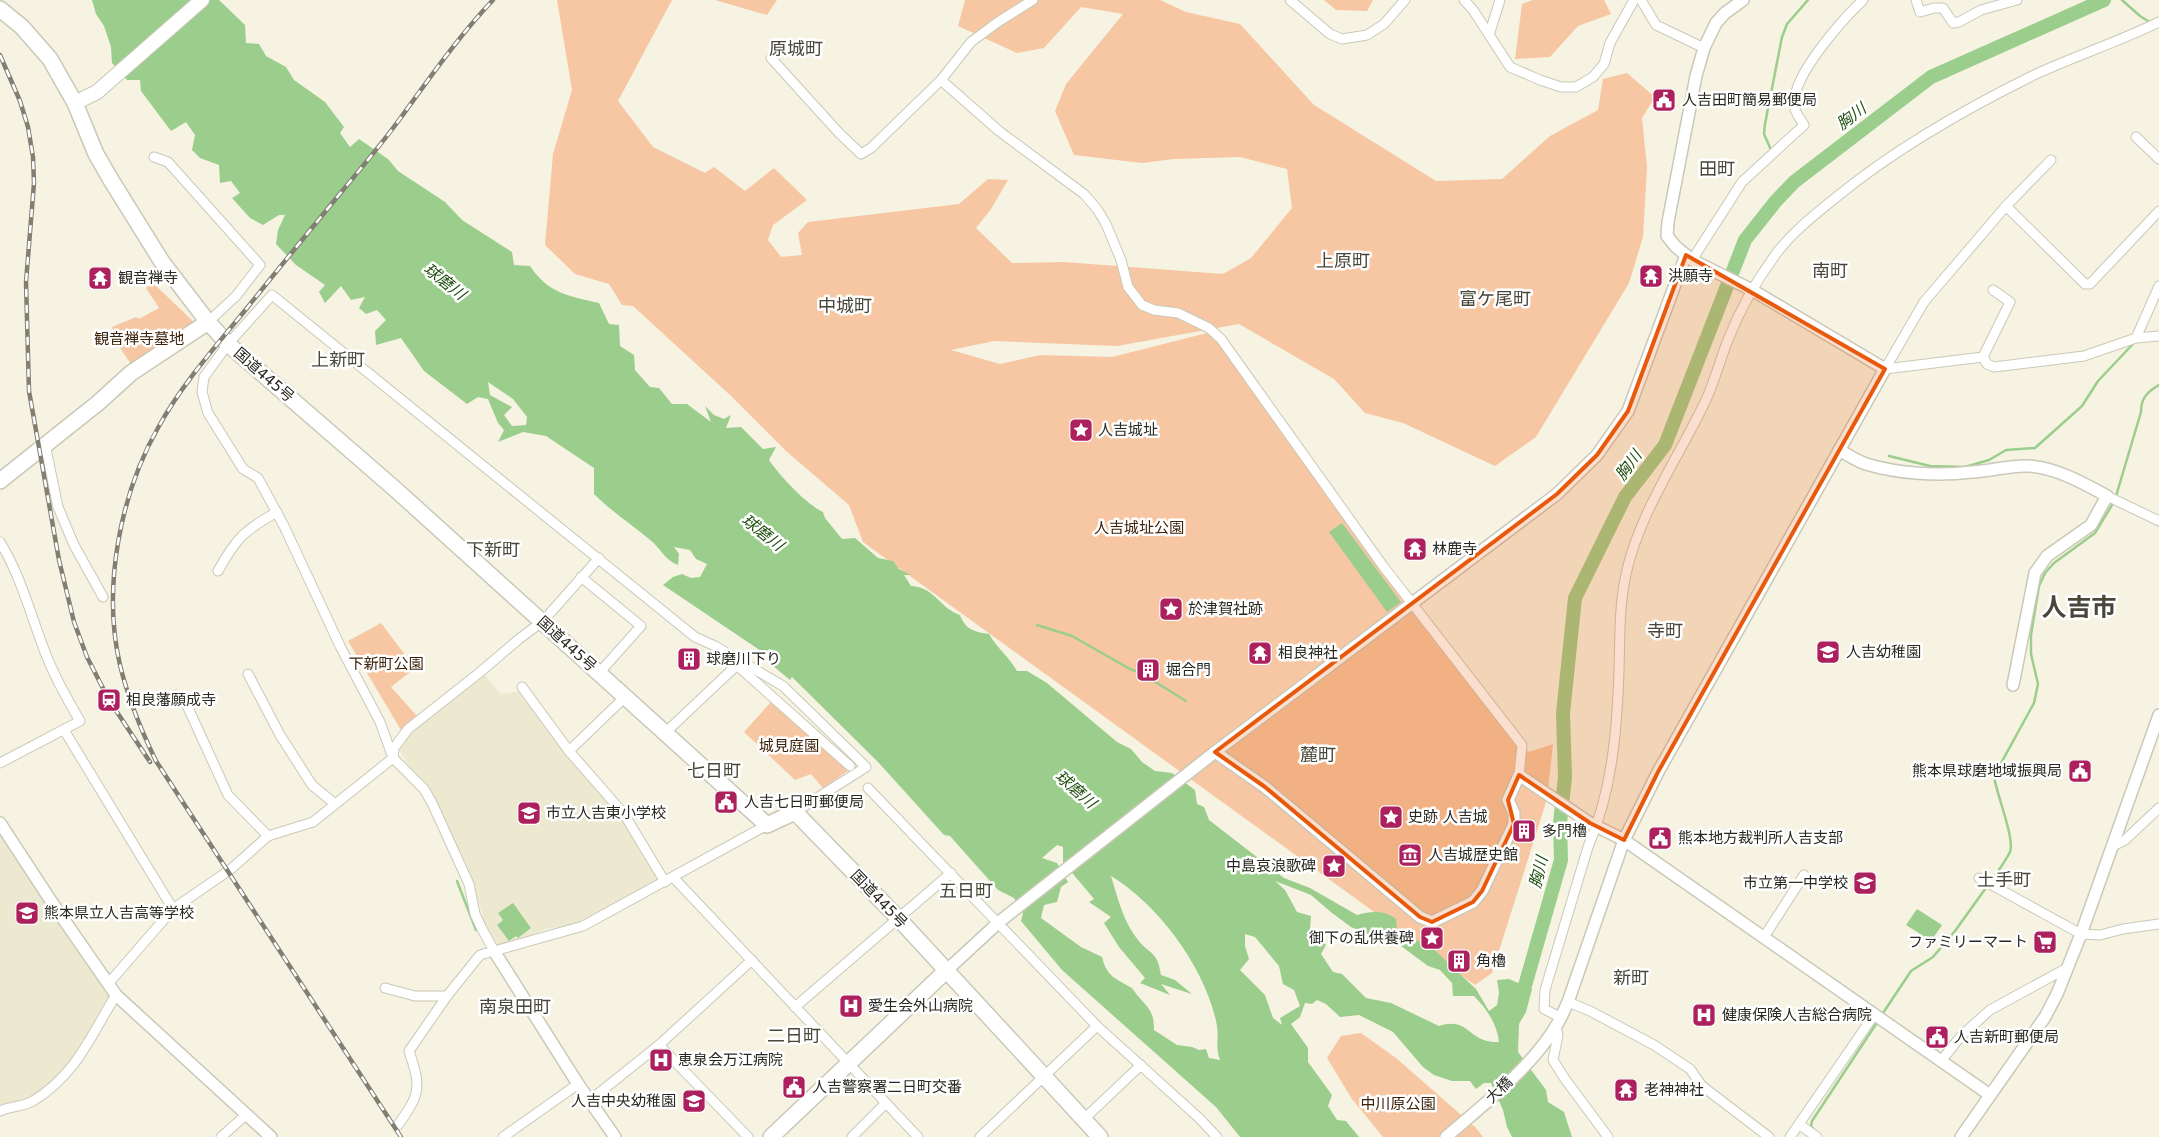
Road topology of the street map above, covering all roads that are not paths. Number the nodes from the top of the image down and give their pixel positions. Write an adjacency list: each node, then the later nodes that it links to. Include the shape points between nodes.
1 (202, 0): 19 (main road, via 97,92)
2 (1034, 0): 18 (street, via 971,42)
3 (1290, 0): 4 (street, via 1330,34 1342,40 1367,36 1384,24)
4 (1405, 0)
5 (1464, 0): 15 (street)
6 (1500, 0): 15 (street)
7 (1634, 0): 15 (street, via 1610,43 1604,64 1593,77 1576,87 1562,87 1510,67)
8 (1641, 0): 16 (street, via 1656,25)
9 (1743, 0): 16 (street, via 1716,23)
10 (1863, 0): 26 (street, via 1818,51 1801,79 1794,111 1804,124 1742,182)
11 (1916, 0): 12 (street, via 1920,12 1943,8 1953,23)
12 (2017, 0)
13 (0, 9): 19 (main road, 国道445号, via 22,27 50,59)
14 (2159, 22): 28 (street, via 2033,76 1899,150 1854,182 1792,236)
15 (1489, 36)
16 (1704, 48): 26 (street, via 1668,222 1667,236)
17 (771, 58): 18 (street, via 861,154)
18 (941, 80): 47 (street, via 998,132 1084,194 1097,208 1121,260 1128,288 1142,306 1178,313 1209,328 1221,338 1372,552)
19 (75, 104): 30 (main road, 国道445号, via 111,180 162,262)
20 (2136, 137): 22 (street)
21 (154, 157): 30 (street, via 168,162 260,265 236,296)
22 (2159, 159)
23 (2051, 160): 24 (street)
24 (2006, 206): 25 (street, via 2085,284 2090,284); 35 (street, via 1924,302)
25 (2159, 211)
26 (1689, 257): 28 (street); 47 (street, via 1628,411 1597,455 1557,494)
27 (2159, 286): 32 (street)
28 (1749, 288): 35 (street); 72 (street, via 1712,388 1638,536 1626,572 1619,634 1612,767)
29 (1993, 290): 34 (street, via 2010,302)
30 (208, 322): 33 (main road, 国道445号); 36 (main road, via 131,373)
31 (2159, 336): 32 (street)
32 (2136, 338): 34 (street, via 2084,356 1994,367)
33 (228, 344): 40 (street, via 204,377 202,392 208,413 243,469 258,478); 43 (street, via 272,295); 48 (main road, 国道445号)
34 (1983, 357): 35 (street)
35 (1885, 369): 37 (street, 大橋)
36 (45, 444): 38 (main road); 46 (street, via 58,507 74,545)
37 (1839, 450): 39 (street, via 1866,463 1889,469 1933,474 2028,466 2042,468); 74 (street, 大橋, via 1658,772)
38 (0, 481)
39 (2107, 496): 41 (street); 53 (street, via 2091,525 2048,556 2035,573)
40 (276, 512): 44 (street, via 250,527 231,548); 62 (street, via 380,722)
41 (2159, 521)
42 (0, 542): 58 (street, via 27,601 46,654 80,721)
43 (599, 558): 45 (street); 49 (street, via 695,637)
44 (218, 570)
45 (581, 578): 48 (street); 51 (street, via 641,626)
46 (103, 597)
47 (1413, 604): 61 (street); 65 (street, via 1522,745)
48 (543, 622): 51 (main road, 国道445号); 62 (street, via 408,729 394,748)
49 (715, 646): 50 (street); 69 (street, via 783,686 866,767)
50 (737, 665): 59 (street); 64 (street)
51 (600, 672): 56 (main road, 国道445号)
52 (248, 674): 67 (street, via 280,735 312,785)
53 (2013, 685)
54 (522, 687): 60 (street)
55 (176, 695): 73 (street, via 184,699 228,795)
56 (626, 696): 59 (main road, 国道445号); 60 (street)
57 (2159, 715): 75 (street)
58 (64, 730): 63 (street); 81 (street)
59 (666, 732): 71 (main road, 国道445号)
60 (569, 751): 80 (street, via 624,814)
61 (1215, 752): 65 (street, via 1265,787 1420,917 1432,922 1473,902 1482,891 1514,824 1514,813 1508,800); 83 (street)
62 (393, 758): 67 (street); 87 (street, via 424,789 432,803 469,884 475,914)
63 (0, 764)
64 (850, 766)
65 (1519, 775): 72 (street)
66 (868, 788): 76 (street)
67 (336, 804): 73 (street, via 313,822)
68 (2159, 808): 75 (street, via 2125,840)
69 (795, 812): 71 (main road); 82 (main road, 国道445号)
70 (0, 823): 91 (street)
71 (767, 824): 78 (street)
72 (1594, 825): 74 (street); 98 (street, via 1545,990 1544,1009)
73 (268, 836): 81 (street, via 232,869)
74 (1624, 840): 86 (street); 95 (street, 大橋)
75 (2112, 846): 85 (street)
76 (951, 873): 82 (street); 83 (street)
77 (1804, 876): 86 (street)
78 (674, 877): 80 (street); 88 (street)
79 (1979, 878): 85 (street)
80 (665, 882): 87 (street, via 583,926)
81 (173, 909): 91 (street)
82 (898, 918): 90 (main road, 国道445号); 96 (street)
83 (1002, 920): 90 (street); 99 (street)
84 (2159, 924): 85 (street, via 2100,935)
85 (2081, 934): 89 (street)
86 (1764, 938): 97 (street)
87 (494, 951): 94 (street, via 480,955); 105 (street)
88 (752, 960): 96 (street); 100 (street)
89 (2067, 968): 101 (street, via 1990,1010 1961,1036); 106 (street, via 2045,1017)
90 (946, 971): 102 (main road); 104 (main road, 国道445号)
91 (108, 984): 93 (street)
92 (385, 988): 94 (street, via 415,996)
93 (116, 994): 109 (street, via 85,1051 54,1085 32,1103); 110 (street)
94 (447, 996): 112 (street, via 409,1050 418,1089 413,1104)
95 (1568, 1002): 98 (street, 大橋); 127 (street, via 1654,1045 1690,1069 1702,1086)
96 (795, 1007): 102 (street)
97 (1874, 1015): 101 (street); 113 (street)
98 (1558, 1022): 125 (street, 大橋, via 1526,1064); 126 (street, via 1553,1060)
99 (1097, 1026): 103 (street); 104 (street)
100 (659, 1045): 107 (street); 118 (street)
101 (1941, 1061): 106 (street)
102 (849, 1064): 108 (street); 119 (main road)
103 (1141, 1065): 111 (street); 124 (street)
104 (1044, 1076): 111 (main road, 国道445号); 122 (street)
105 (578, 1084): 107 (street); 116 (street)
106 (1990, 1095): 130 (street)
107 (589, 1101): 117 (street)
108 (886, 1103): 120 (street); 121 (street)
109 (0, 1111)
110 (247, 1114): 114 (street); 115 (street)
111 (1084, 1119): 123 (main road, 国道445号)
112 (398, 1125)
113 (1800, 1125): 128 (street); 129 (street)
114 (221, 1137)
115 (271, 1137)
116 (504, 1137)
117 (615, 1137)
118 (748, 1137)
119 (771, 1137)
120 (852, 1137)
121 (918, 1137)
122 (980, 1137)
123 (1100, 1137)
124 (1217, 1137)
125 (1446, 1137)
126 (1608, 1137)
127 (1769, 1137)
128 (1790, 1137)
129 (1817, 1137)
130 (1960, 1137)

